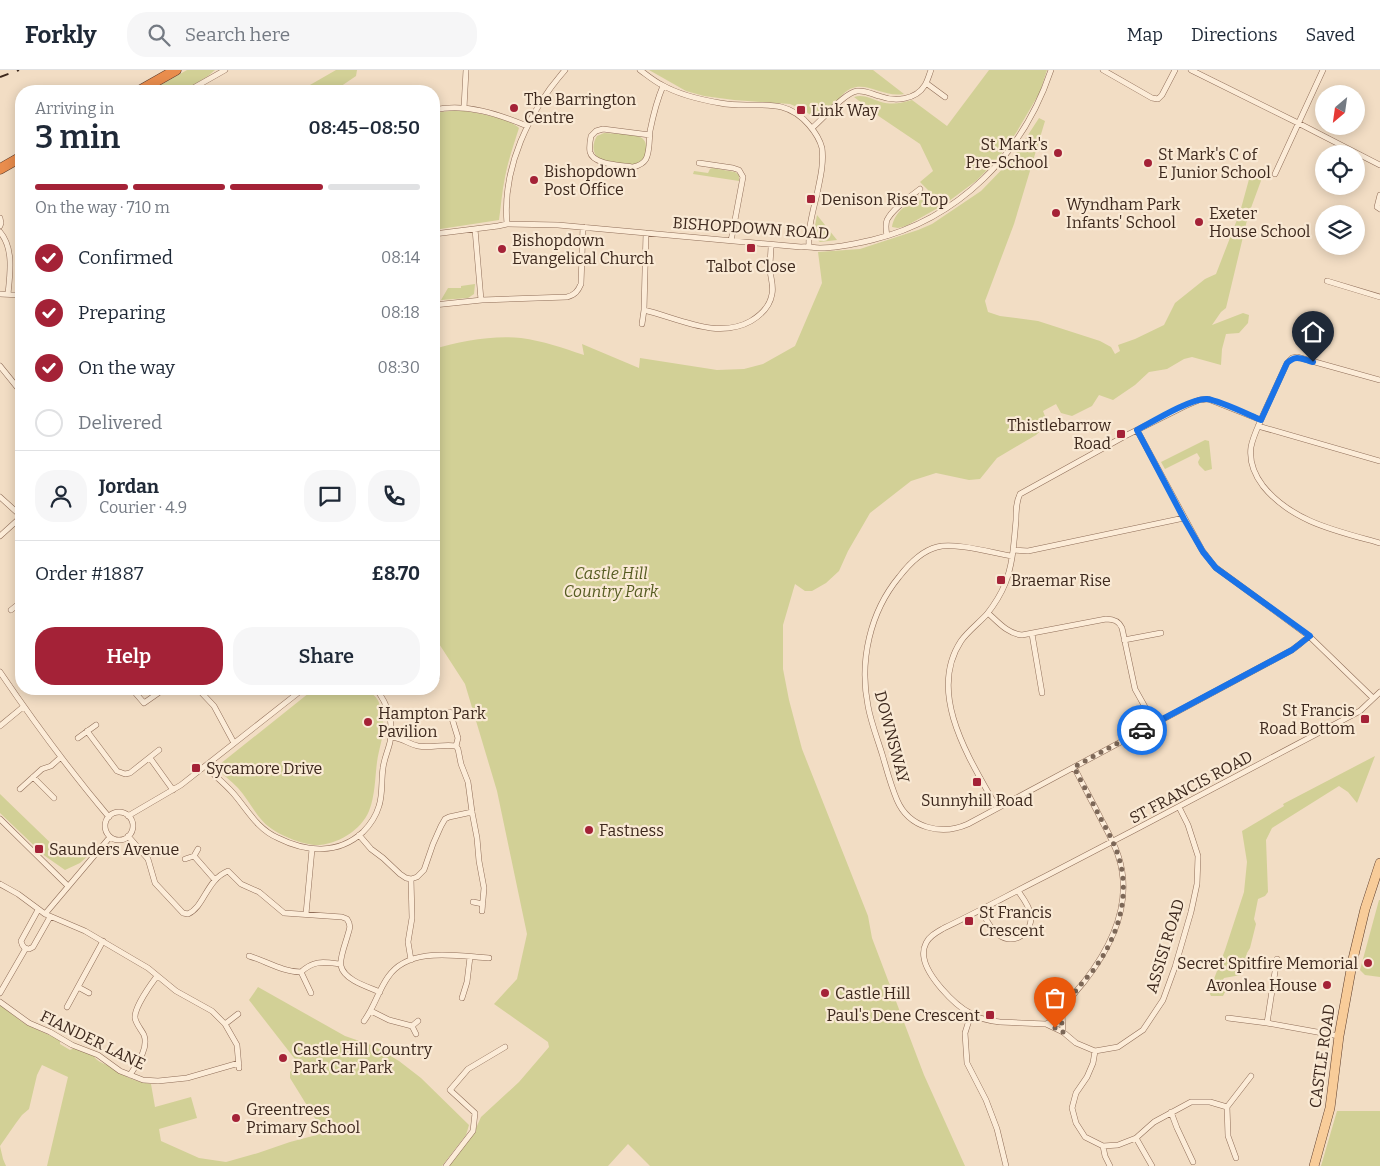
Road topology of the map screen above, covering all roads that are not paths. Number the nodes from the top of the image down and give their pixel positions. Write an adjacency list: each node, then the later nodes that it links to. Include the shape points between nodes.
1 (176, 70): 13 (highway)
2 (225, 70): 14 (street)
3 (466, 70): 17 (street)
4 (565, 70): 20 (street)
5 (640, 70): 15 (street)
6 (931, 70): 12 (street)
7 (1051, 70): 39 (street, BISHOPDOWN ROAD, via 1025,128 991,171 938,213)
8 (1103, 70): 9 (street, via 1158,99)
9 (1175, 70)
10 (1191, 70): 19 (street)
11 (1323, 70): 19 (street)
12 (926, 83): 16 (street); 21 (street, via 913,96 902,99 856,91)
13 (150, 85)
14 (199, 85)
15 (663, 86): 21 (street, via 725,104 784,107 797,113); 22 (street)
16 (945, 97)
17 (464, 108): 18 (street); 20 (street)
18 (440, 109)
19 (1298, 123): 25 (street); 27 (street)
20 (527, 126): 32 (street, via 510,178)
21 (812, 128): 42 (street, via 822,148 822,167)
22 (650, 135): 22 (street, via 599,130 591,136 590,152 598,162 637,166 646,158)
23 (15, 161): 26 (highway)
24 (700, 163): 40 (street, via 733,168 743,177)
25 (1380, 165)
26 (0, 168)
27 (1275, 174)
28 (920, 189): 39 (street, via 889,217)
29 (1380, 195): 30 (street, via 1377,207)
30 (1380, 209)
31 (0, 218): 33 (street)
32 (506, 224): 34 (street, BISHOPDOWN ROAD); 35 (street, BISHOPDOWN ROAD)
33 (0, 226)
34 (583, 227): 38 (street, BISHOPDOWN ROAD); 48 (street, via 581,284 575,294)
35 (475, 229): 37 (street, BISHOPDOWN ROAD); 48 (street)
36 (0, 232): 45 (street, via 6,239 9,253)
37 (440, 233)
38 (646, 233): 40 (street, BISHOPDOWN ROAD); 50 (street)
39 (887, 236): 42 (street, BISHOPDOWN ROAD, via 839,246)
40 (731, 241): 41 (street, BISHOPDOWN ROAD)
41 (772, 244): 42 (street, BISHOPDOWN ROAD); 50 (street, via 771,299 760,315 746,324 730,329 711,329)
42 (809, 246)
43 (1327, 281): 47 (street)
44 (0, 294): 45 (street)
45 (8, 294): 46 (street)
46 (15, 295)
47 (1380, 297)
48 (481, 300): 49 (street)
49 (440, 304)
50 (644, 310): 51 (street)
51 (642, 324)
52 (0, 366): 54 (street)
53 (1380, 380): 55 (street, via 1292,358)
54 (15, 385)
55 (1260, 423): 56 (street, via 1219,403 1202,399); 57 (street); 63 (street, via 1250,452 1257,479 1268,492 1289,510 1319,526)
56 (1137, 430): 60 (street); 64 (street, via 1022,492 1017,503)
57 (1380, 461)
58 (0, 497): 59 (street)
59 (15, 511)
60 (1184, 518): 64 (street, DOWNSWAY); 70 (street, via 1216,568)
61 (15, 522): 62 (street)
62 (0, 536)
63 (1380, 543)
64 (1013, 553): 67 (street, via 1004,588); 103 (street, DOWNSWAY, via 950,545 935,547 915,559 896,580 881,605 870,635 866,665 865,686 870,716 897,801 906,813 921,825 945,830 964,826)
65 (15, 607): 66 (street)
66 (11, 610)
67 (988, 613): 69 (street, via 1015,635); 103 (street, via 960,643 951,661 948,682 959,733)
68 (1161, 633): 71 (street)
69 (1032, 634): 71 (street, via 1112,619 1120,624); 74 (street)
70 (1310, 636): 82 (street); 85 (street, via 1292,650)
71 (1124, 640): 85 (street, via 1135,689)
72 (0, 672): 76 (street)
73 (1380, 692): 82 (street, ST FRANCIS ROAD)
74 (1042, 693)
75 (15, 695): 83 (street)
76 (15, 695)
77 (137, 695): 78 (street, via 144,703)
78 (155, 695)
79 (204, 695): 91 (street, via 214,706)
80 (295, 695): 91 (street)
81 (381, 695): 89 (street, via 388,712)
82 (1373, 698): 102 (street, ST FRANCIS ROAD, via 1360,712)
83 (23, 707): 87 (street); 94 (street)
84 (450, 712): 92 (street, via 458,738)
85 (1154, 723): 97 (street)
86 (96, 725): 88 (street)
87 (0, 726)
88 (87, 731): 90 (street); 95 (street, via 122,774 130,773)
89 (391, 737): 92 (street, via 418,746); 108 (street, via 383,768 380,804)
90 (78, 738)
91 (234, 743): 96 (street)
92 (456, 746): 104 (street, via 468,782)
93 (159, 750): 95 (street)
94 (61, 757): 98 (street); 106 (street)
95 (150, 758): 100 (street)
96 (205, 766): 100 (street); 113 (street, via 266,832)
97 (1074, 767): 103 (street); 111 (street)
98 (33, 777): 99 (street); 101 (street)
99 (20, 789)
100 (173, 790): 105 (street)
101 (54, 798)
102 (1179, 807): 111 (street, ST FRANCIS ROAD); 162 (street, ASSISI ROAD, via 1198,856 1197,884 1175,967 1163,1000 1143,1030 1118,1048)
103 (997, 808)
104 (472, 812): 117 (street, via 445,819 424,870); 123 (street, via 484,885)
105 (128, 816): 106 (street, via 118,813); 109 (street, via 132,824)
106 (109, 817): 110 (street, via 105,827)
107 (0, 820): 120 (street)
108 (359, 835): 113 (street, via 338,846); 117 (street, via 400,874)
109 (128, 836): 110 (street, via 121,840); 118 (street, via 148,859 155,883 183,913 194,910)
110 (110, 837): 120 (street)
111 (1113, 842): 121 (street, ST FRANCIS ROAD); 148 (street, via 1123,880 1119,922 1102,958)
112 (198, 849): 114 (street)
113 (312, 849): 127 (street)
114 (194, 856): 115 (street); 118 (street)
115 (185, 859)
116 (1380, 863): 160 (main road, CASTLE ROAD, via 1355,950)
117 (411, 879): 135 (street, via 412,918 408,942)
118 (216, 880): 127 (street, via 228,871 241,884 259,892 281,911)
119 (0, 884): 124 (street)
120 (68, 886): 128 (street)
121 (1018, 891): 125 (street, ST FRANCIS ROAD); 125 (street, via 1031,917 1023,935 1006,939 997,935)
122 (473, 902): 123 (street)
123 (483, 904): 126 (street)
124 (38, 910): 128 (street); 130 (street, via 21,941)
125 (981, 910): 150 (street, ST FRANCIS ROAD, via 929,938 923,953 934,979 947,995)
126 (482, 912)
127 (306, 914): 136 (street, via 342,917 349,921)
128 (48, 915): 129 (street); 130 (street, via 36,944 31,949)
129 (103, 941): 138 (street); 139 (street)
130 (26, 948): 141 (street)
131 (249, 956): 137 (street, via 289,971)
132 (470, 957): 133 (street); 135 (street, via 435,954); 144 (street)
133 (488, 958)
134 (1277, 959): 154 (street)
135 (411, 960): 140 (street, via 394,969)
136 (340, 964): 137 (street, via 314,963); 140 (street, via 352,979)
137 (301, 972): 143 (street)
138 (157, 976): 155 (street, via 182,995 212,1011); 163 (street, via 136,1012 145,1041 141,1057)
139 (78, 987): 142 (street); 146 (street)
140 (380, 992): 147 (street)
141 (0, 993)
142 (89, 993)
143 (311, 993)
144 (462, 998)
145 (0, 1002): 163 (street, FIANDER LANE, via 29,1023 98,1055)
146 (67, 1006)
147 (371, 1011): 152 (street); 157 (street)
148 (1062, 1013): 156 (street); 158 (street)
149 (238, 1014): 155 (street)
150 (971, 1014): 156 (street, via 1000,1022); 172 (street, via 965,1032 967,1062 997,1129)
151 (1228, 1018): 154 (street)
152 (364, 1021)
153 (418, 1021): 157 (street)
154 (1267, 1023): 160 (street)
155 (225, 1024): 163 (street, FIANDER LANE, via 237,1045 239,1066 232,1064 179,1079 150,1081)
156 (1046, 1024): 158 (street)
157 (412, 1026): 159 (street)
158 (1063, 1032): 162 (street, via 1076,1043)
159 (416, 1034)
160 (1339, 1036): 175 (main road, CASTLE ROAD, via 1330,1108)
161 (505, 1047): 171 (street, via 468,1069 450,1090 475,1113 474,1131)
162 (1095, 1051): 168 (street, via 1093,1063 1076,1093 1072,1108 1076,1123 1086,1137)
163 (130, 1075)
164 (1251, 1076): 165 (street)
165 (1227, 1107): 166 (street, via 1210,1102 1191,1102); 169 (street, via 1228,1136)
166 (1171, 1112): 167 (street); 170 (street)
167 (1136, 1138): 168 (street, via 1118,1145); 174 (street)
168 (1103, 1146): 173 (street)
169 (1236, 1158)
170 (1193, 1162)
171 (446, 1166)
172 (1006, 1166)
173 (1110, 1166)
174 (1152, 1166)
175 (1314, 1166)

